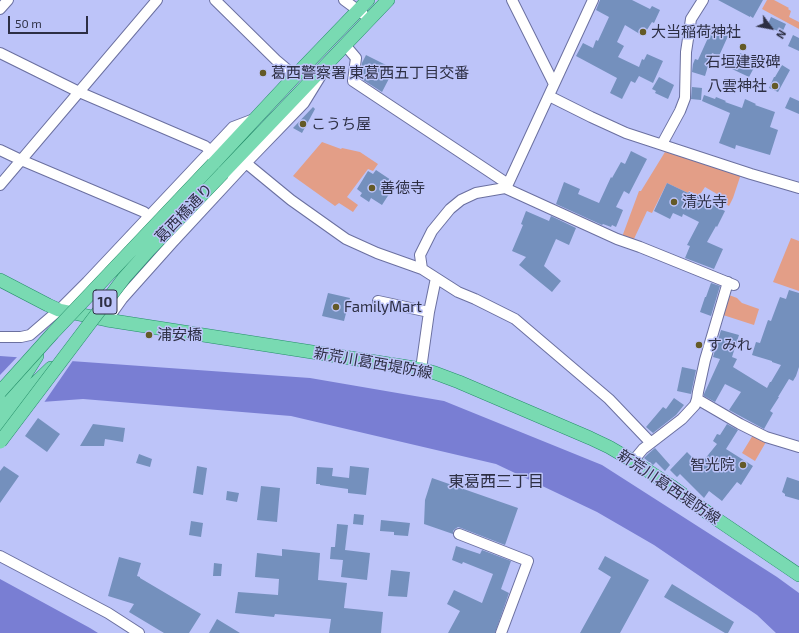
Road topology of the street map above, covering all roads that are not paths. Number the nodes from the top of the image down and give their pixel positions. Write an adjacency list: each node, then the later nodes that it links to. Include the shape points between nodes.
1 (8, 0): 10 (street)
2 (157, 0): 18 (street)
3 (215, 0): 16 (street)
4 (344, 0): 11 (street)
5 (368, 0): 11 (main road, 葛西橋通り / 10)
6 (512, 0): 17 (street)
7 (593, 0): 17 (street)
8 (703, 0): 20 (street, via 691,19 686,52 685,98)
9 (380, 2): 12 (main road, 葛西橋通り / 10)
10 (0, 9)
11 (358, 10): 12 (street); 16 (main road, 葛西橋通り / 10)
12 (370, 19): 13 (main road, 葛西橋通り / 10)
13 (344, 46): 15 (main road, 葛西橋通り / 10); 26 (street, via 356,58 353,81)
14 (0, 53): 18 (street)
15 (330, 60): 23 (main road, 葛西橋通り / 10); 24 (street, via 304,103)
16 (295, 76): 23 (main road, 葛西橋通り / 10)
17 (554, 84): 19 (street)
18 (78, 92): 22 (street); 23 (street, via 205,146)
19 (549, 96): 20 (street, via 626,133); 26 (street)
20 (662, 144): 27 (street)
21 (0, 150): 22 (street)
22 (21, 160): 25 (street); 28 (street, via 144,212)
23 (216, 162): 28 (street); 36 (main road, 葛西橋通り / 10, bridge); 38 (main road, 葛西橋通り / 10, bridge)
24 (246, 163): 29 (street, via 291,200 346,239); 35 (street, via 122,299)
25 (0, 184)
26 (506, 186): 29 (street, via 476,193 450,209 432,231 420,255); 41 (street, via 617,239 731,284 705,360)
27 (799, 188)
28 (148, 216): 33 (street)
29 (422, 269): 30 (street)
30 (436, 278): 34 (street); 45 (street, via 458,292 515,319 609,399)
31 (0, 280): 33 (main road, 新荒川葛西堤防線)
32 (378, 301): 34 (street)
33 (59, 310): 35 (main road, 新荒川葛西堤防線); 37 (street, via 30,335)
34 (429, 312): 39 (street)
35 (107, 320): 39 (main road, 新荒川葛西堤防線)
36 (53, 333): 40 (main road, 葛西橋通り / 10, bridge); 42 (main road, bridge)
37 (0, 337)
38 (70, 348): 43 (main road, bridge, via 18,400); 44 (main road, 葛西橋通り / 10, bridge)
39 (421, 369): 47 (main road, 新荒川葛西堤防線, via 459,382 590,438)
40 (0, 392)
41 (697, 399): 45 (street, via 682,419); 46 (street, via 766,437)
42 (0, 409)
43 (0, 425)
44 (0, 442)
45 (651, 443): 47 (street)
46 (799, 447)
47 (633, 461): 50 (main road, 新荒川葛西堤防線)
48 (459, 534): 52 (street, via 528,561)
49 (0, 556): 51 (street, via 108,613)
50 (799, 575)
51 (139, 633)
52 (500, 633)

